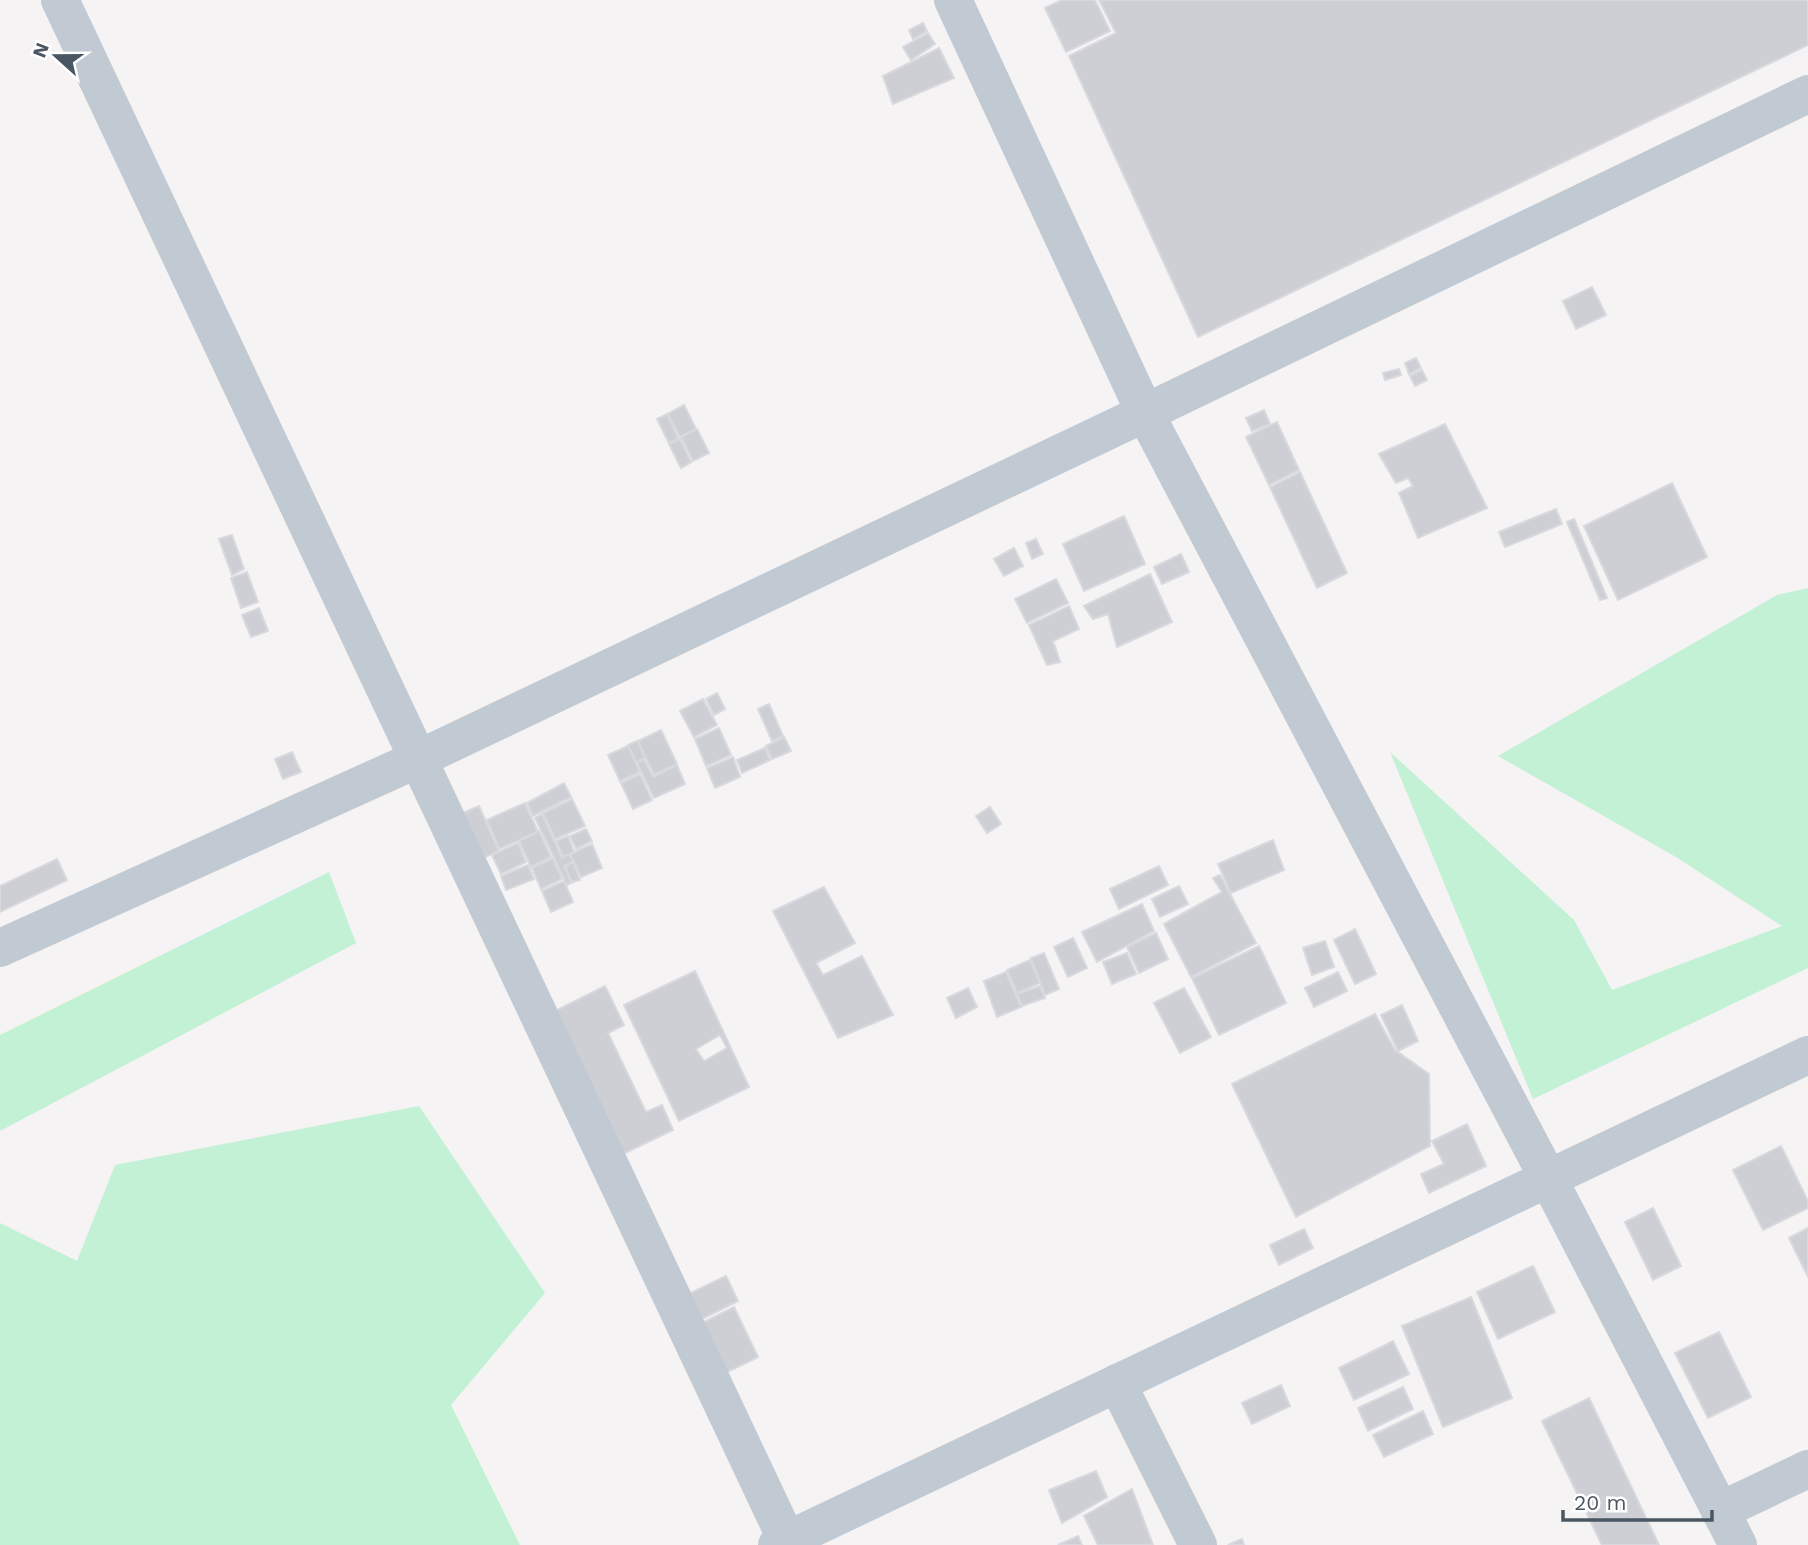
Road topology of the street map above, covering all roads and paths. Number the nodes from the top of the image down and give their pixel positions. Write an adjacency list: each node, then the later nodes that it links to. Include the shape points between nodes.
1 (60, 0): 5 (street)
2 (953, 0): 4 (street)
3 (1808, 94): 4 (street)
4 (1145, 413): 5 (street); 8 (street)
5 (418, 759): 6 (street); 12 (street)
6 (0, 948)
7 (1808, 1055): 8 (street)
8 (1548, 1178): 9 (street); 11 (street)
9 (1117, 1383): 12 (street); 13 (street)
10 (1808, 1469): 11 (street)
11 (1720, 1511): 14 (street)
12 (784, 1544)
13 (1198, 1545)
14 (1738, 1545)

